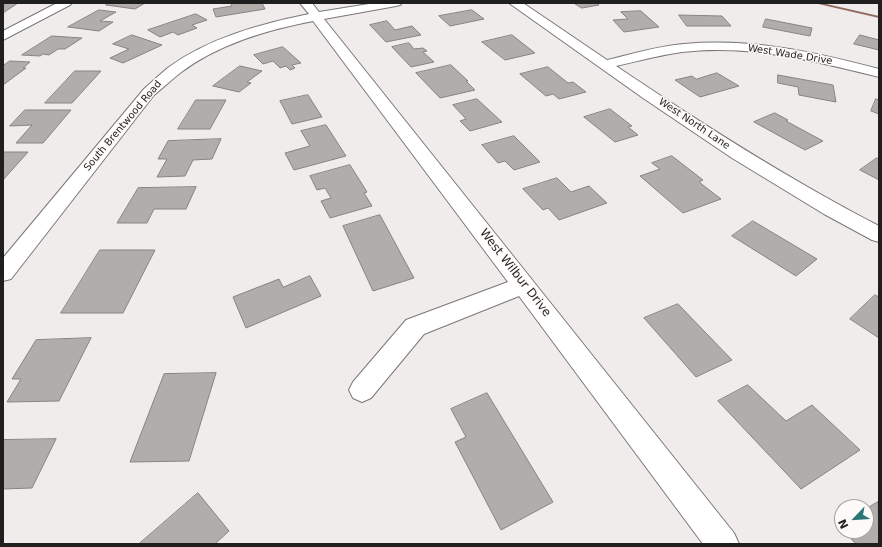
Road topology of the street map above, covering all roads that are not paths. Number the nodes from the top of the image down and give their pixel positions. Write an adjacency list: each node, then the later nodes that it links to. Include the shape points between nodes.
1 (66, 3): 5 (street)
2 (396, 3): 4 (street, South Brentwood Road)
3 (515, 3): 6 (street, West North Lane)
4 (311, 10): 9 (street, South Brentwood Road, via 201,52 170,72 144,98); 10 (street, West Wilbur Drive)
5 (3, 36)
6 (606, 65): 7 (street, West Wade Drive, via 683,48 720,46 795,53); 8 (street, West North Lane, via 742,158 800,193)
7 (879, 72)
8 (879, 235)
9 (3, 273)
10 (524, 285): 11 (street, via 415,327); 12 (street, West Wilbur Drive)
11 (362, 390)
12 (722, 544)

